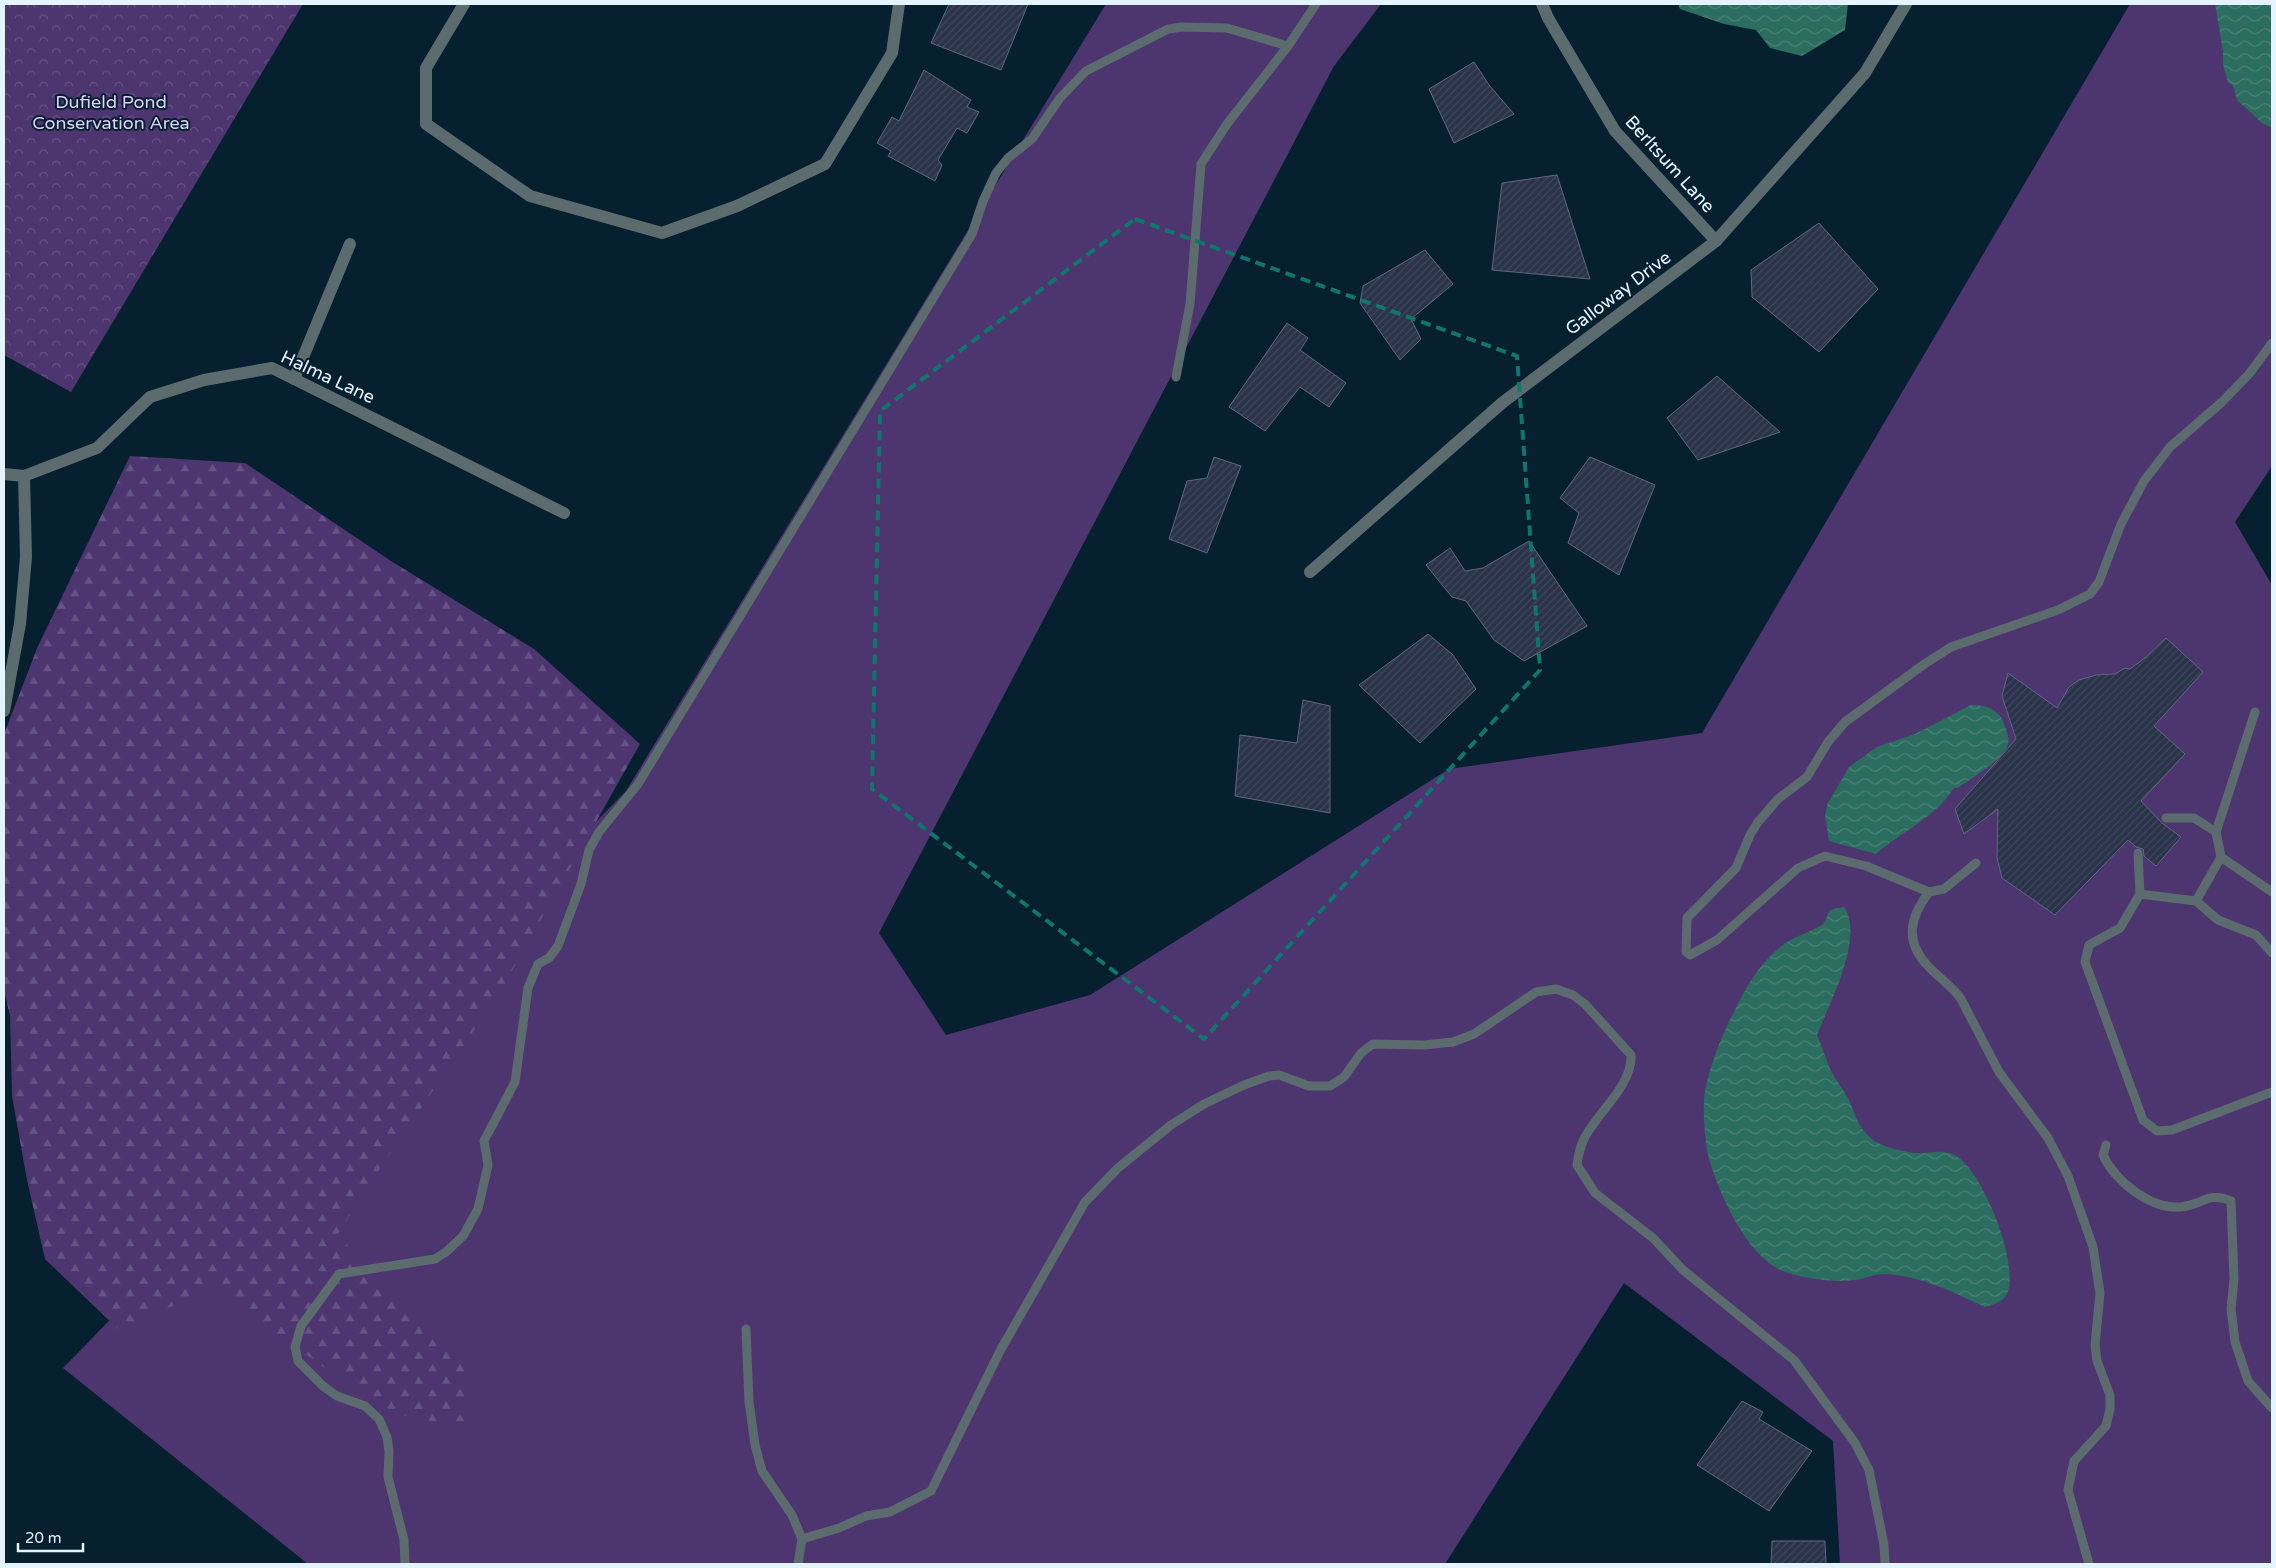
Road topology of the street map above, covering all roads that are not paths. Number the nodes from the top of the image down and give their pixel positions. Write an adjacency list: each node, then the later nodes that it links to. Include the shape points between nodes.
1 (464, 4): 2 (street, via 426,68 426,124 530,196 662,233 737,206 825,164 892,54)
2 (898, 4)
3 (1316, 4): 6 (lane)
4 (1542, 4): 7 (street, Berltsum Lane, via 1615,131)
5 (1906, 4): 7 (street, Galloway Drive, via 1865,73)
6 (1288, 46): 10 (lane, via 1227,124 1202,164 1190,304); 33 (lane, via 1227,28 1196,26 1168,29 1086,71 1032,139 1008,158 996,173 969,240 638,784 599,832 589,850 581,884 558,946 549,958 538,964 528,988 515,1082 484,1141 488,1165 478,1210 471,1224 463,1236 434,1259 339,1274 300,1326 294,1347 298,1361 337,1396 365,1406 379,1419 387,1437 388,1477 404,1540)
7 (1716, 241): 15 (street, Galloway Drive, via 1502,403)
8 (350, 244): 11 (street)
9 (2272, 343): 23 (lane, via 2236,388 2185,432 2157,462 2128,508 2099,582 2090,594 2058,610 1952,647 1845,722 1828,742 1807,777 1778,799 1758,822 1736,868 1687,918 1686,952 1690,955 1717,940 1798,868 1825,856 1866,866)
10 (1176, 377)
11 (294, 378): 13 (street, Halma Lane, via 272,368 204,380 150,397 96,448); 14 (street, Halma Lane)
12 (4, 474): 13 (street)
13 (24, 476): 16 (street, via 25,567 20,624)
14 (564, 513)
15 (1310, 572)
16 (4, 711)
17 (2255, 712): 19 (lane)
18 (2166, 818): 19 (lane, via 2194,818)
19 (2216, 832): 21 (lane)
20 (2138, 852): 25 (lane)
21 (2221, 857): 24 (lane); 26 (lane)
22 (1976, 863): 23 (lane, via 1944,889)
23 (1929, 892): 36 (lane, via 1914,916 1912,934 1915,946 1927,966 1962,1000 1999,1072 2048,1138 2068,1176 2094,1247 2100,1293 2095,1345 2097,1361 2110,1396 2110,1409 2102,1431 2074,1461 2068,1490)
24 (2272, 892)
25 (2140, 894): 26 (lane); 28 (lane, via 2120,928 2089,944 2085,962 2143,1120 2157,1131 2172,1130)
26 (2196, 901): 27 (lane, via 2218,920 2256,935)
27 (2272, 952)
28 (2272, 1092)
29 (2106, 1146): 31 (lane, via 2103,1155 2115,1175 2162,1205 2179,1207 2219,1196 2232,1201 2234,1279 2230,1309 2235,1342 2248,1381)
30 (746, 1329): 32 (lane, via 749,1402 762,1471 792,1515)
31 (2272, 1408)
32 (802, 1539): 34 (lane); 35 (lane, via 866,1516 890,1512 931,1491 1000,1350 1085,1202 1118,1168 1171,1125 1204,1104 1268,1076 1279,1075 1310,1086 1330,1086 1344,1077 1361,1053 1373,1044 1453,1042 1474,1034 1536,992 1556,989 1585,1004 1631,1056 1632,1065 1614,1098 1584,1138 1577,1165 1581,1174 1595,1193 1653,1238 1683,1270 1794,1360 1855,1443 1869,1470)
33 (405, 1564)
34 (798, 1564)
35 (1886, 1564)
36 (2089, 1564)

